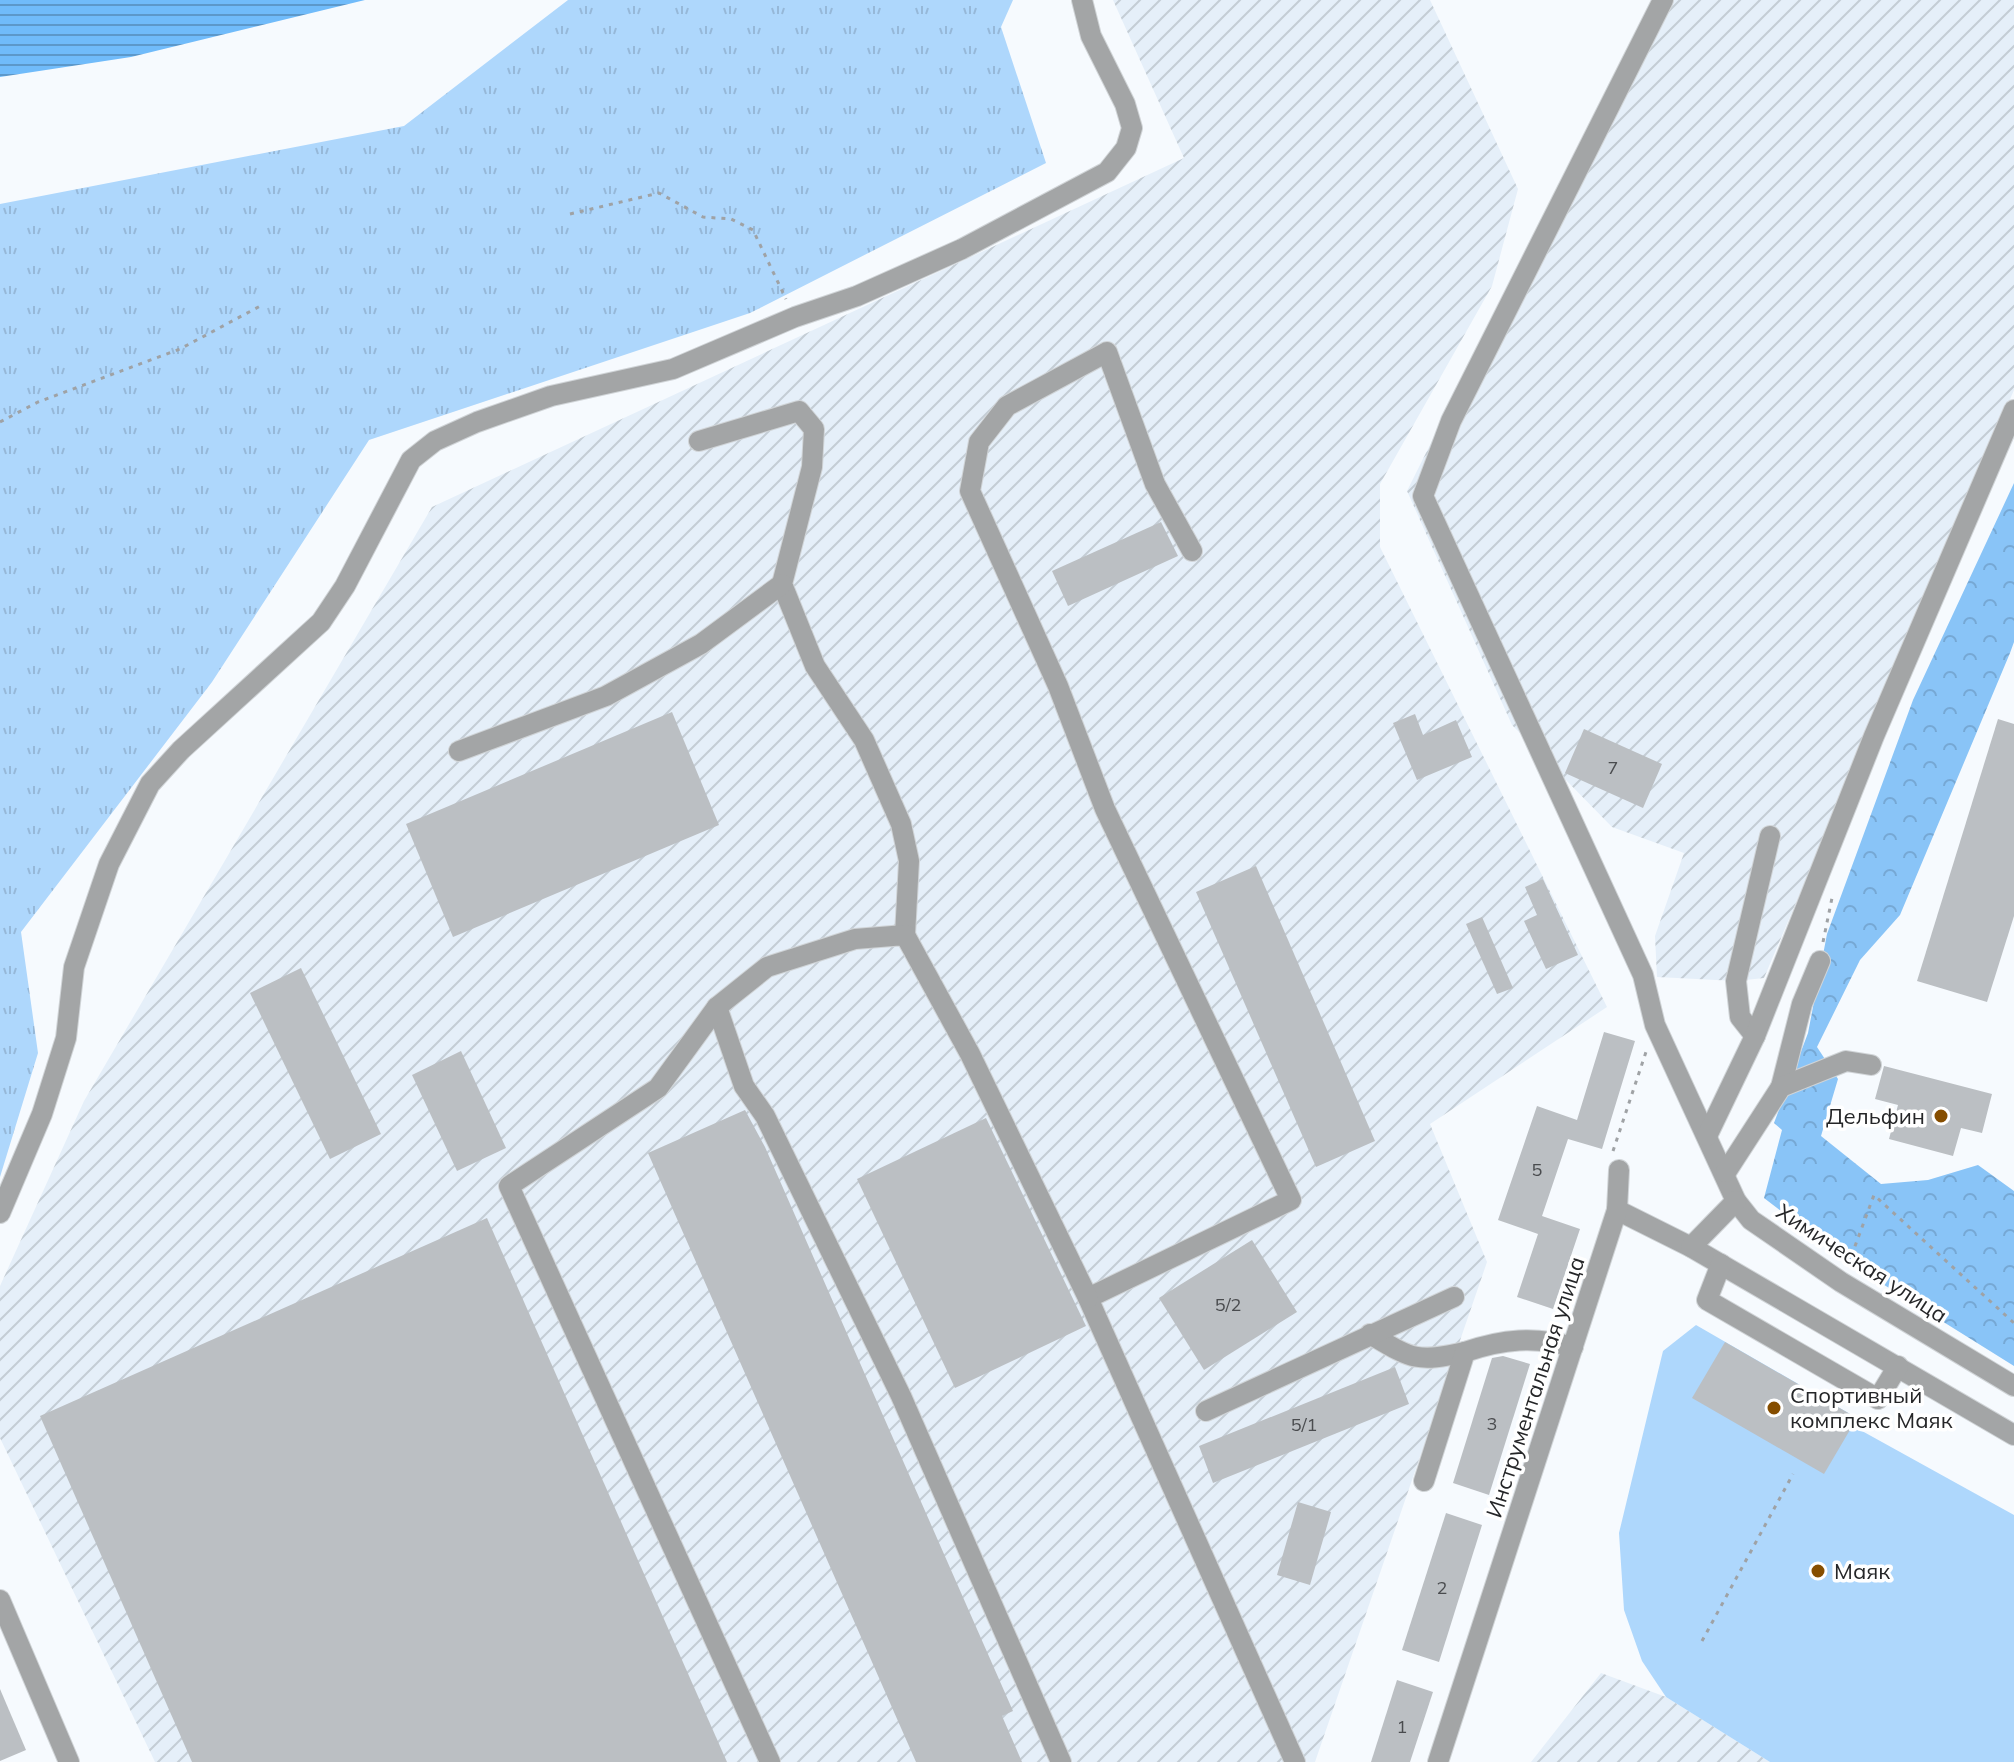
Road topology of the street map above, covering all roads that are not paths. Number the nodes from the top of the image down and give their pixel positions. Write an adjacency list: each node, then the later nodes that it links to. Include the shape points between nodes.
1 (1082, 0): 18 (street, via 1091,36 1132,128 1126,148 1107,172 907,275 673,369 551,396 477,422 435,441 411,460 321,622 150,784 109,864 74,967 66,1038 42,1114)
2 (1663, 0): 15 (street, Химическая улица, via 1451,421 1423,496 1643,975 1655,1025)
3 (2014, 410): 12 (street, via 1874,736)
4 (699, 441): 6 (street, via 799,411 814,429 812,467)
5 (1192, 551): 24 (street, via 1155,484 1107,352 1007,406 979,442 970,491 1058,686 1105,809 1291,1200)
6 (782, 584): 7 (street, via 701,644 606,696); 9 (street, via 815,666 864,740 901,824 909,861)
7 (459, 751)
8 (1770, 836): 12 (street, via 1736,981 1740,1017)
9 (905, 935): 11 (street, via 855,939 767,967); 24 (street, via 970,1054)
10 (1820, 961): 14 (street, via 1802,1004)
11 (717, 1007): 35 (street, via 658,1088 509,1186); 36 (street, via 744,1086 765,1116 901,1396)
12 (1755, 1036): 15 (street)
13 (1871, 1065): 14 (street, via 1846,1061)
14 (1781, 1087): 17 (street)
15 (1707, 1136): 17 (street, Химическая улица)
16 (1619, 1170): 20 (street, Инструментальная улица)
17 (1726, 1172): 19 (street, Химическая улица)
18 (3, 1201)
19 (1736, 1201): 21 (street); 29 (street, Химическая улица, via 1751,1220 1841,1282)
20 (1617, 1210): 21 (street); 26 (street, Инструментальная улица)
21 (1691, 1247): 22 (street)
22 (1721, 1264): 28 (street); 28 (street, via 1707,1300 1825,1369 1878,1399)
23 (1454, 1297): 25 (street)
24 (1088, 1298): 37 (street)
25 (1370, 1334): 27 (street, via 1407,1356 1428,1360); 30 (street)
26 (1573, 1347): 27 (street, via 1545,1339 1497,1341); 38 (street, Инструментальная улица)
27 (1465, 1352): 32 (street)
28 (1898, 1366): 31 (street)
29 (2014, 1386)
30 (1206, 1411)
31 (2014, 1435)
32 (1424, 1481)
33 (0, 1600): 34 (street)
34 (63, 1760)
35 (770, 1762)
36 (1061, 1762)
37 (1295, 1762)
38 (1438, 1762)

